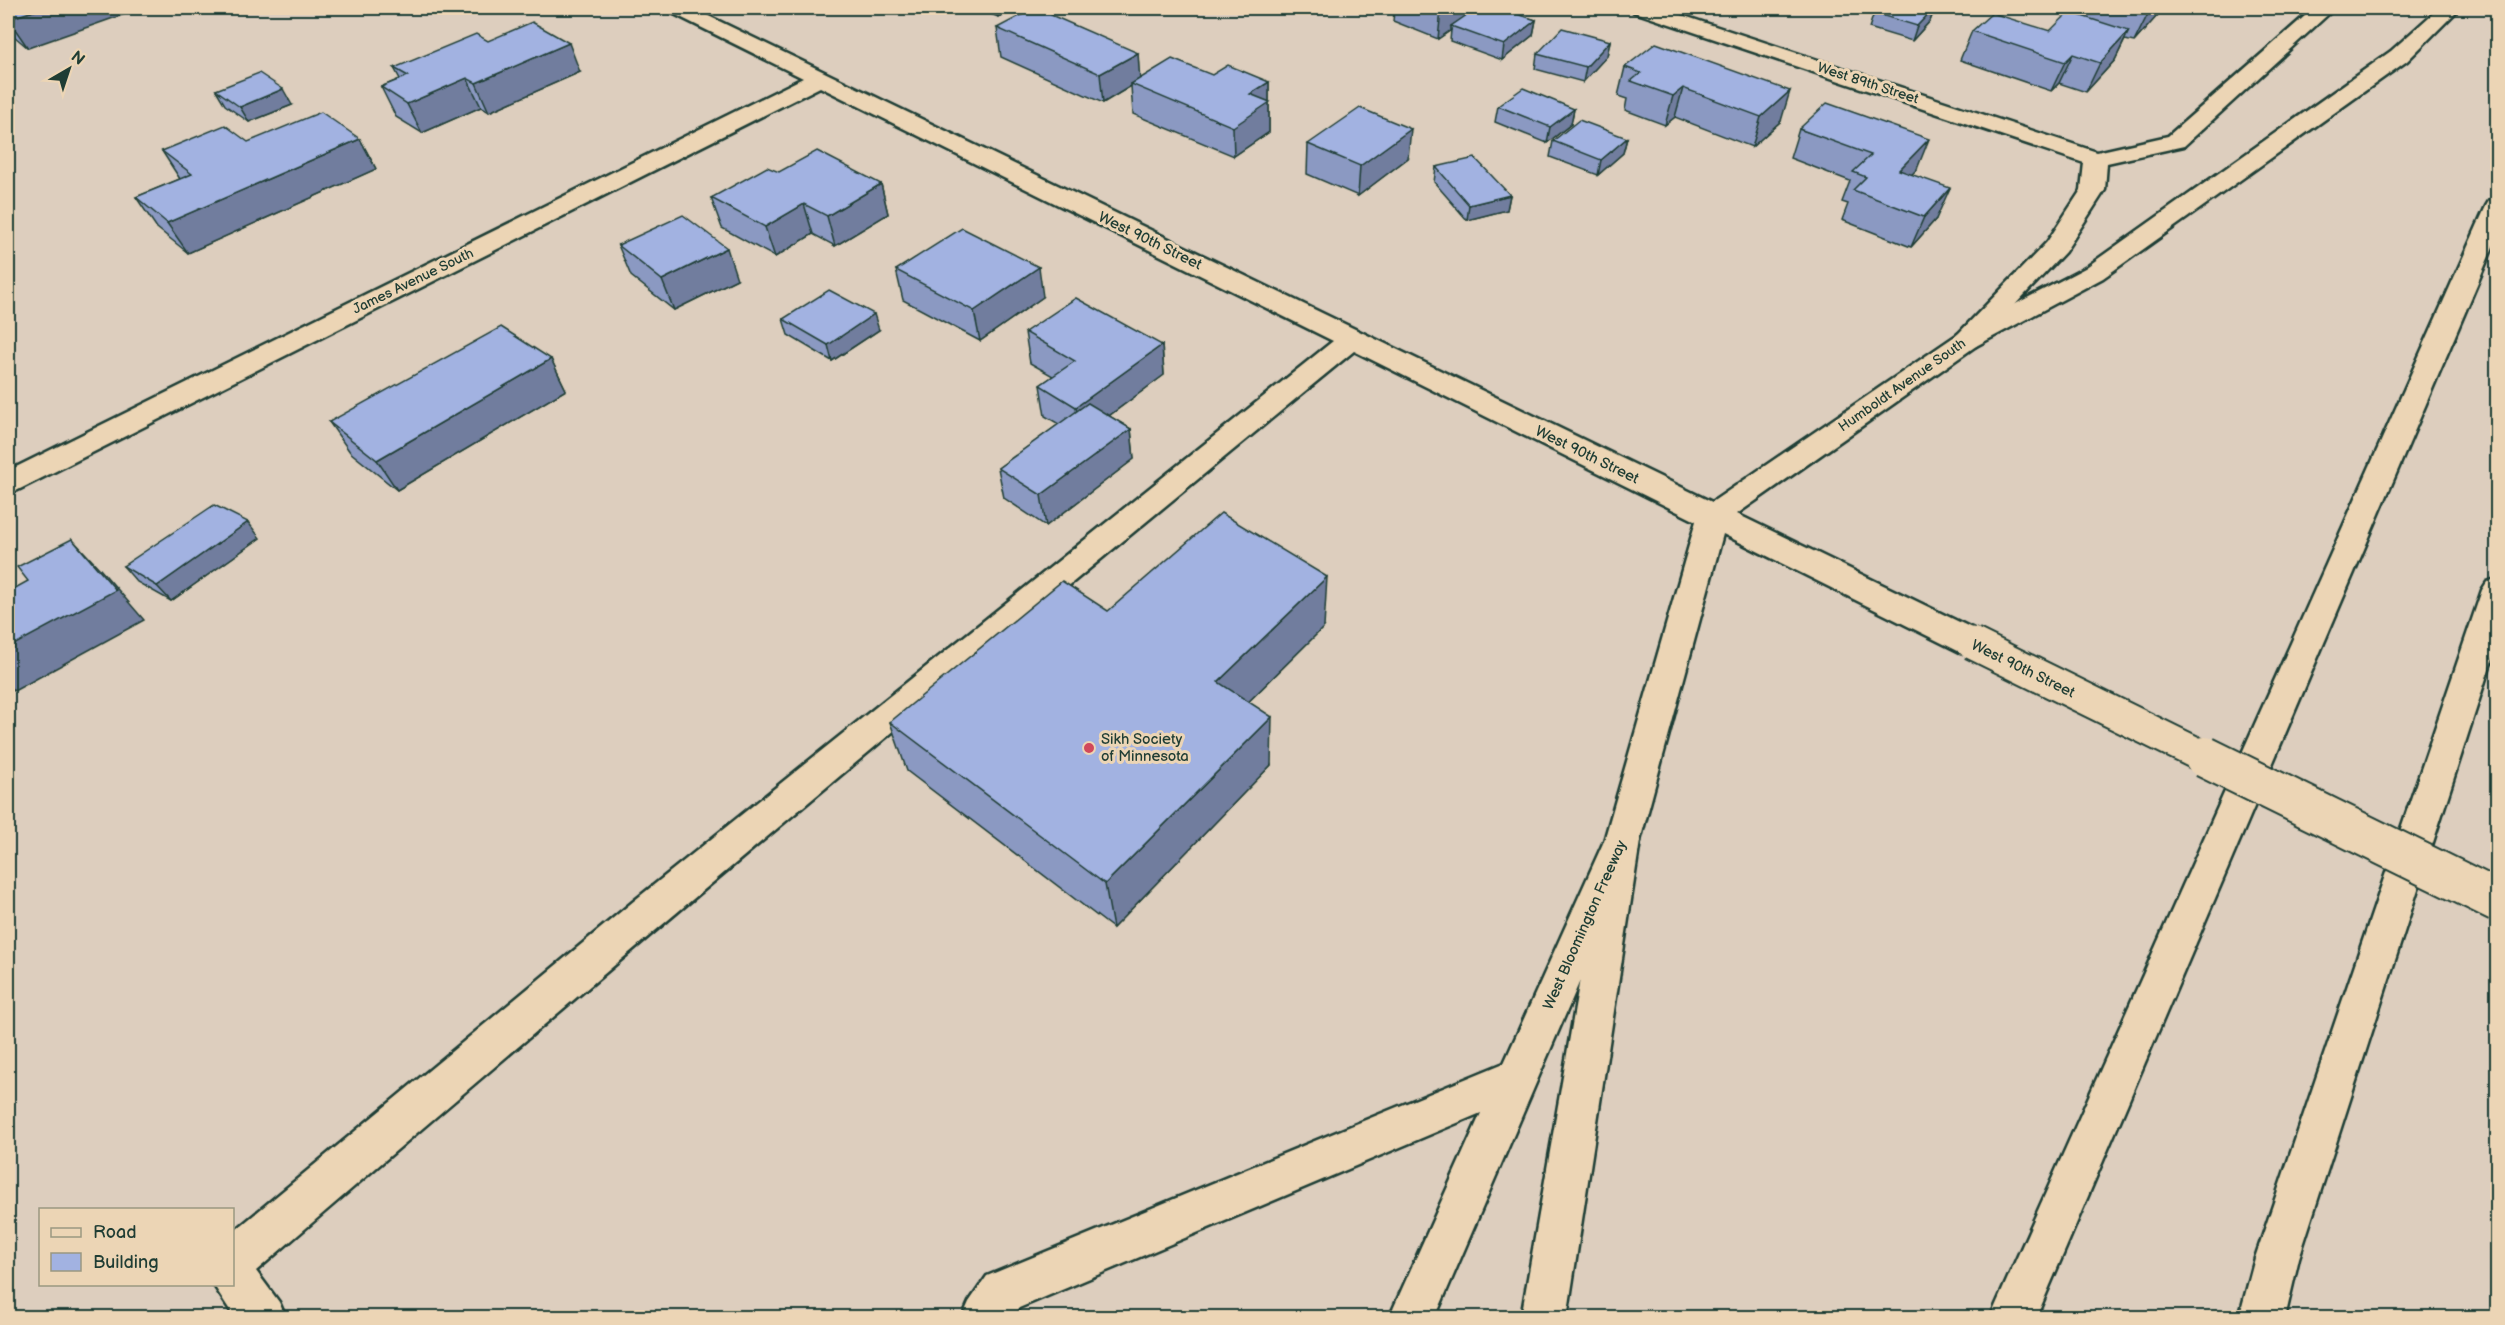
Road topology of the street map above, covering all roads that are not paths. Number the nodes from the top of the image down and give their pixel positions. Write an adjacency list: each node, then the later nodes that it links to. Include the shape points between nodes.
1 (677, 8): 5 (main road, West 90th Street)
2 (1641, 8): 6 (main road, West 89th Street)
3 (2325, 8): 6 (main road, via 2176,141)
4 (2450, 8): 9 (main road, via 2399,57 2094,273)
5 (819, 79): 8 (main road, West 90th Street); 10 (main road, James Avenue South)
6 (2096, 159): 9 (main road, Humboldt Avenue South, via 2094,190 2056,247)
7 (2498, 206): 22 (main road)
8 (1351, 340): 11 (main road, West 90th Street); 16 (main road, via 426,1095)
9 (1967, 340): 11 (main road, Humboldt Avenue South)
10 (8, 483)
11 (1713, 516): 13 (main road, West Bloomington Freeway); 14 (main road, West 90th Street, bridge)
12 (2498, 590): 23 (main road, via 2277,1258)
13 (1622, 841): 15 (main road, West Bloomington Freeway); 21 (main road)
14 (2498, 901)
15 (1518, 1077): 19 (main road, via 1003,1292); 20 (main road, West Bloomington Freeway)
16 (234, 1260)
17 (234, 1278): 18 (main road)
18 (263, 1317)
19 (985, 1317)
20 (1412, 1317)
21 (1544, 1317)
22 (2013, 1317)
23 (2262, 1317)

